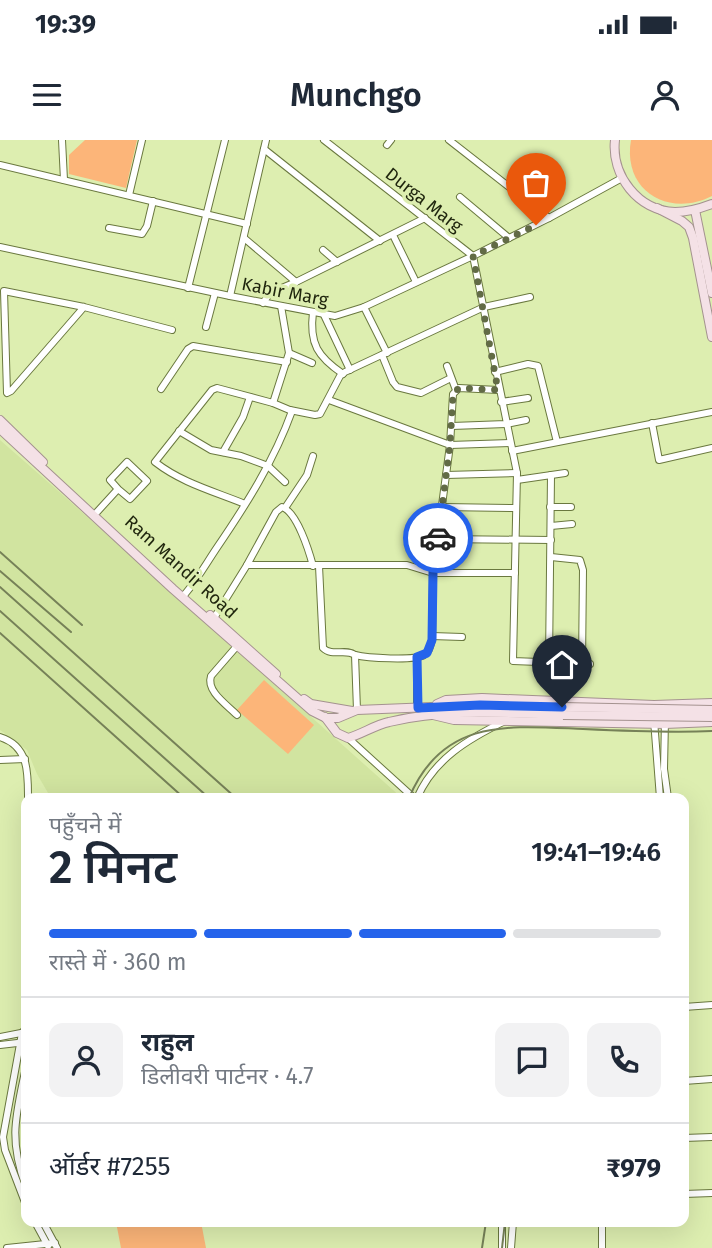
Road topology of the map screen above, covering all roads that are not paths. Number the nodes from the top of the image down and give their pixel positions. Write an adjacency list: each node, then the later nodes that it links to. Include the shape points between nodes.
1 (62, 140): 11 (street)
2 (142, 140): 12 (street)
3 (225, 140): 18 (street)
4 (266, 140): 8 (street)
5 (324, 140): 19 (street, Durga Marg)
6 (449, 140): 20 (street)
7 (615, 140): 10 (main road)
8 (264, 149): 21 (street); 26 (street)
9 (0, 165): 11 (street)
10 (621, 178): 16 (main road, via 640,200); 20 (street, Kabir Marg)
11 (64, 180): 12 (street)
12 (130, 195): 14 (street)
13 (460, 197): 25 (street)
14 (153, 201): 18 (street); 22 (street, via 142,234)
15 (712, 204): 17 (main road)
16 (657, 208): 17 (main road); 48 (main road, via 689,227)
17 (695, 210): 35 (main road)
18 (207, 214): 21 (street); 33 (street)
19 (425, 218): 23 (street); 29 (street, Durga Marg)
20 (550, 218): 25 (street, Kabir Marg)
21 (247, 224): 24 (street)
22 (109, 228)
23 (393, 235): 26 (street); 32 (street)
24 (244, 238): 31 (street); 36 (street)
25 (509, 238): 29 (street, Kabir Marg)
26 (380, 241): 30 (street)
27 (0, 247): 33 (street, Kabir Marg)
28 (323, 250): 30 (street)
29 (473, 256): 32 (street, Kabir Marg); 43 (street)
30 (337, 262): 31 (street)
31 (296, 282): 38 (street, via 270,293)
32 (416, 282): 42 (street, Kabir Marg)
33 (188, 288): 34 (street, Kabir Marg)
34 (215, 293): 36 (street, Kabir Marg); 46 (street)
35 (712, 293)
36 (230, 296): 38 (street, Kabir Marg)
37 (530, 297): 43 (street)
38 (263, 303): 40 (street, Kabir Marg)
39 (2, 304): 41 (street, via 5,290); 41 (street, via 8,393)
40 (281, 306): 44 (street, Kabir Marg); 49 (street)
41 (83, 307): 47 (street)
42 (364, 307): 45 (street, Kabir Marg); 50 (street)
43 (484, 307): 50 (street); 55 (street)
44 (313, 313): 45 (street, Kabir Marg); 56 (street, via 313,338 320,355)
45 (324, 315): 54 (street)
46 (206, 327)
47 (172, 330)
48 (712, 337)
49 (289, 353): 51 (street); 52 (street)
50 (384, 354): 54 (street); 57 (street, via 397,387 421,393)
51 (287, 362): 58 (street, via 193,346); 65 (street)
52 (312, 363)
53 (447, 366): 57 (street)
54 (350, 370): 56 (street)
55 (495, 372): 60 (street); 75 (street, via 538,366)
56 (343, 374): 63 (street)
57 (451, 378): 59 (street)
58 (161, 389)
59 (456, 390): 60 (street); 72 (street)
60 (498, 390): 64 (street)
61 (250, 397): 65 (street); 74 (street, via 212,390); 79 (street)
62 (528, 398): 64 (street)
63 (329, 400): 66 (street, via 323,411 314,415); 76 (street)
64 (501, 402): 70 (street)
65 (274, 403): 66 (street)
66 (290, 410): 81 (street)
67 (712, 412): 71 (street)
68 (0, 420): 94 (main road, Ram Mandir Road)
69 (526, 420): 70 (street)
70 (506, 424): 72 (street); 77 (street)
71 (652, 424): 75 (street); 78 (street, via 659,460)
72 (452, 426): 76 (street)
73 (1, 430): 109 (main road, Ram Mandir Road)
74 (179, 431): 79 (street); 88 (street, via 155,462 198,487)
75 (557, 442): 77 (street)
76 (450, 445): 77 (street); 83 (street)
77 (511, 447): 85 (street)
78 (712, 448)
79 (223, 452): 81 (street)
80 (313, 456): 92 (street, via 307,475)
81 (268, 466): 86 (street); 88 (street)
82 (565, 473): 84 (street)
83 (446, 475): 85 (street); 89 (street)
84 (551, 475): 85 (street); 90 (street)
85 (517, 476): 93 (street)
86 (285, 482)
87 (118, 489): 87 (street, via 110,481 127,462 147,481 130,499); 94 (street)
88 (245, 504): 105 (street)
89 (442, 507): 93 (street); 97 (street)
90 (550, 507): 91 (street); 96 (street)
91 (571, 507)
92 (285, 508): 101 (street, via 276,512); 102 (street)
93 (516, 508): 98 (street)
94 (97, 512): 105 (main road, Ram Mandir Road)
95 (572, 524): 96 (street)
96 (551, 526): 99 (street)
97 (438, 539): 98 (street); 103 (street)
98 (515, 540): 99 (street); 104 (street)
99 (551, 540): 100 (street)
100 (551, 557): 112 (street); 112 (street, via 580,560 586,664)
101 (247, 565): 102 (street); 106 (street)
102 (316, 566): 103 (street, via 407,565); 110 (street, via 323,648)
103 (433, 573): 104 (street); 107 (street)
104 (515, 573): 112 (street, via 513,662)
105 (185, 594): 106 (main road, Ram Mandir Road)
106 (214, 618): 120 (main road, Ram Mandir Road, via 311,704)
107 (432, 636): 108 (street); 111 (street, via 427,653)
108 (462, 637)
109 (237, 646): 121 (street, via 209,682); 122 (main road, Ram Mandir Road)
110 (355, 655): 111 (street); 120 (street)
111 (417, 657): 116 (street)
112 (549, 663)
113 (712, 703): 115 (main road)
114 (654, 705): 115 (main road); 119 (main road, via 482,698 446,700); 125 (street)
115 (665, 705): 126 (street)
116 (418, 708): 119 (main road); 120 (main road)
117 (445, 710): 118 (main road, bridge); 119 (main road); 124 (main road, bridge)
118 (712, 710)
119 (432, 711): 123 (main road, via 454,720); 128 (main road)
120 (353, 712): 122 (main road, via 338,719)
121 (236, 715)
122 (325, 717): 128 (main road, Ram Mandir Road, via 337,733)
123 (510, 719): 125 (main road); 133 (street, via 453,750)
124 (712, 720): 126 (main road)
125 (654, 724): 126 (main road); 134 (street)
126 (665, 724): 135 (street)
127 (0, 737): 129 (street, via 18,747)
128 (348, 738): 132 (street)
129 (25, 759): 130 (street); 131 (street)
130 (0, 760)
131 (28, 793)
132 (409, 793)
133 (418, 793)
134 (660, 793)
135 (667, 793)
136 (712, 1005): 137 (street)
137 (689, 1007)
138 (21, 1032): 139 (street)
139 (0, 1037)
140 (21, 1043): 141 (street)
141 (0, 1045)
142 (21, 1054): 149 (street, via 3,1137)
143 (712, 1079): 144 (street)
144 (689, 1081)
145 (21, 1094): 148 (street, via 13,1136)
146 (712, 1137): 147 (street)
147 (689, 1138)
148 (21, 1173)
149 (21, 1192)
150 (712, 1193): 151 (street)
151 (689, 1194)
152 (39, 1227): 157 (street)
153 (45, 1227): 157 (street)
154 (502, 1227): 159 (street)
155 (513, 1227): 160 (street)
156 (602, 1227): 161 (street)
157 (52, 1246): 158 (street)
158 (8, 1248)
159 (502, 1248)
160 (511, 1248)
161 (602, 1248)

